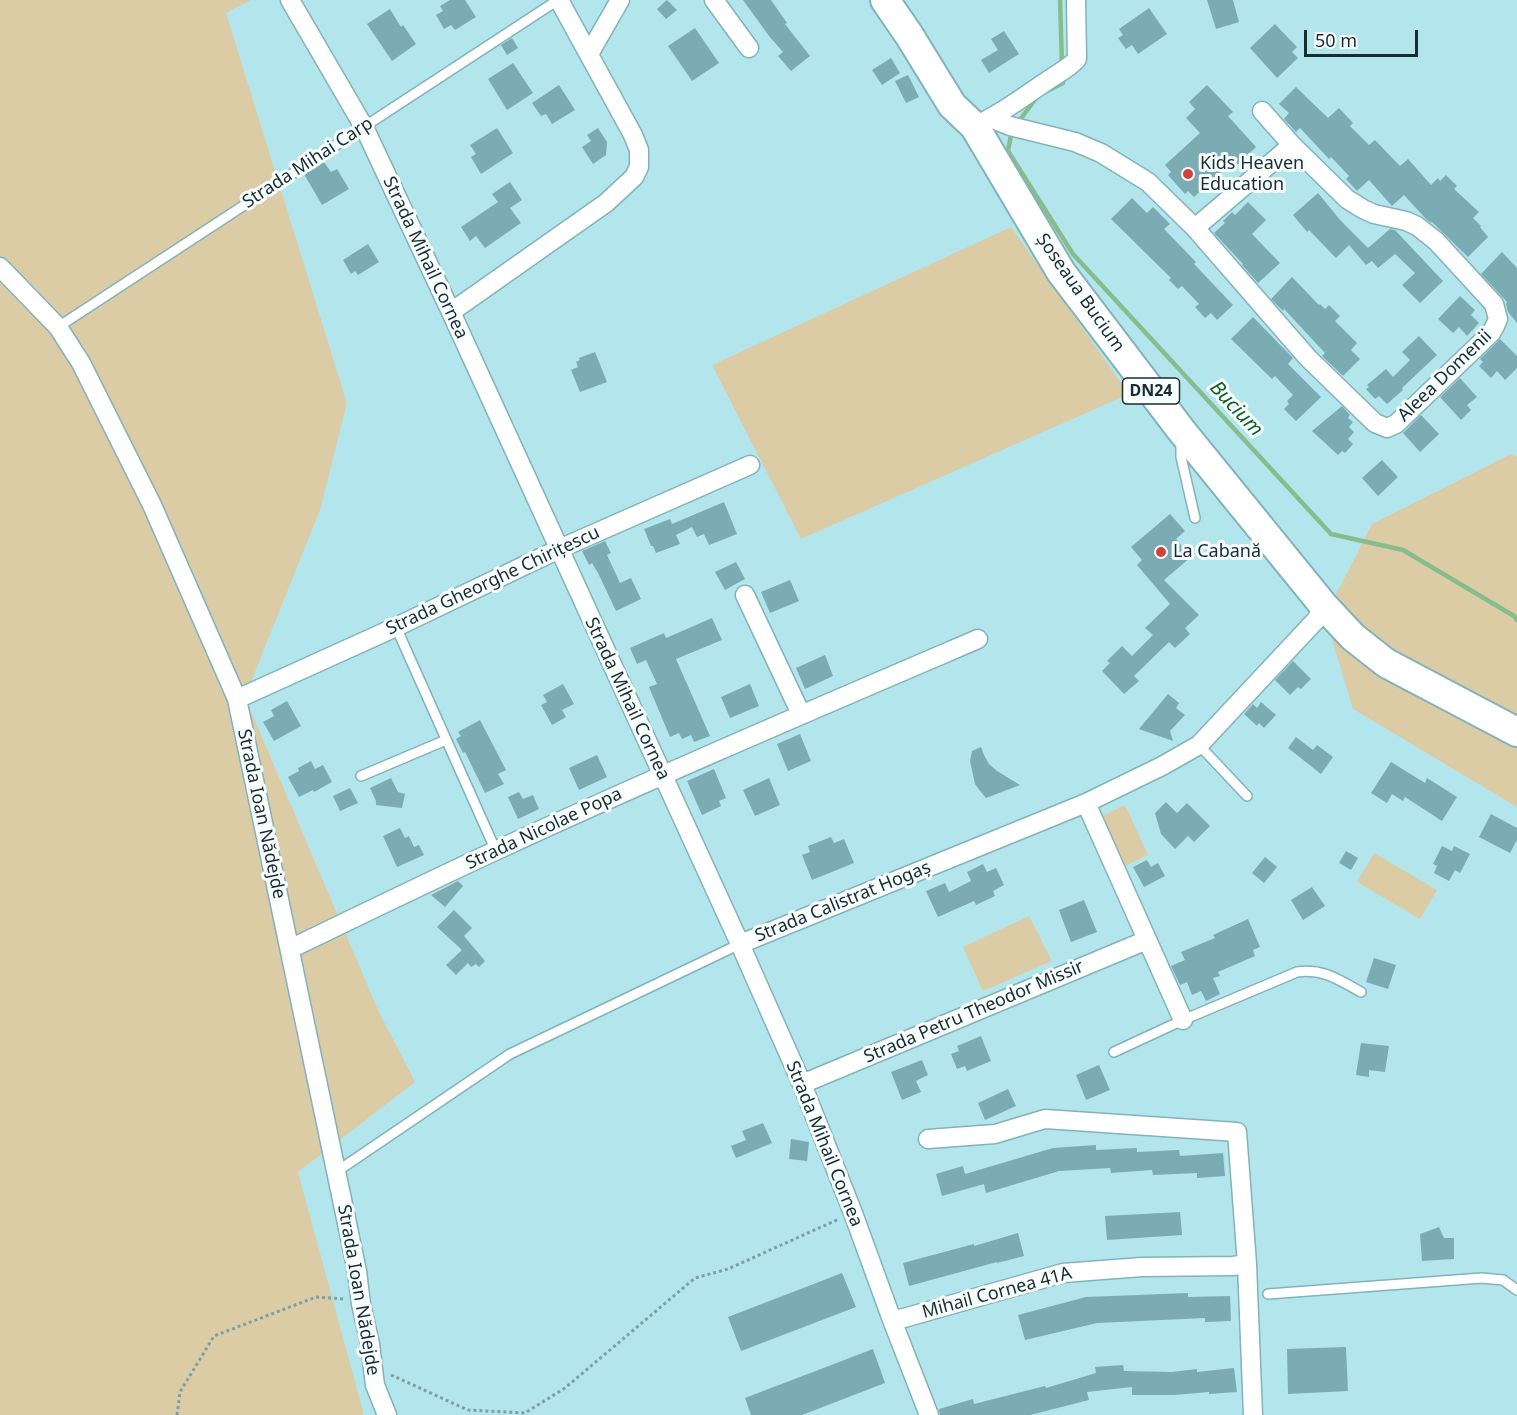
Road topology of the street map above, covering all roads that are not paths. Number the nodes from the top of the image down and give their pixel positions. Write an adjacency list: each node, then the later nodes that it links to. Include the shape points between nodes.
1 (290, 0): 12 (street, Strada Mihail Cornea)
2 (558, 0): 9 (street); 12 (lane, Strada Mihai Carp)
3 (620, 0): 9 (street)
4 (714, 0): 8 (street)
5 (885, 0): 11 (main road, Șoseaua Bucium / DN24, via 952,105)
6 (904, 0): 11 (main road, Șoseaua Bucium / DN24)
7 (1077, 0): 11 (street, via 1077,59)
8 (749, 48)
9 (589, 54): 16 (street, via 633,135 639,150 639,167 606,203)
10 (1262, 111): 13 (street, Aleea Domenii)
11 (982, 122): 14 (street, Aleea Domenii, via 1075,142 1101,153 1148,182); 18 (main road, Șoseaua Bucium / DN24, via 1061,272)
12 (364, 127): 16 (street, Strada Mihail Cornea); 17 (lane, Strada Mihai Carp)
13 (1292, 145): 14 (street); 14 (street, Aleea Domenii, via 1347,199 1374,214 1406,221 1427,233 1497,311 1498,319 1491,333 1396,424 1387,428 1376,423 1308,358)
14 (1195, 228)
15 (0, 267): 17 (street, Strada Ioan Nădejde)
16 (451, 312): 21 (street, Strada Mihail Cornea)
17 (58, 327): 26 (street, Strada Ioan Nădejde, via 81,363 152,505)
18 (1181, 430): 20 (lane, via 1181,457); 23 (main road, Șoseaua Bucium / DN24)
19 (750, 465): 21 (street, Strada Gheorghe Chirițescu)
20 (1194, 518)
21 (559, 549): 24 (street, Strada Gheorghe Chirițescu); 32 (street, Strada Mihail Cornea)
22 (745, 595): 27 (street)
23 (1324, 606): 28 (main road, Șoseaua Bucium / DN24, via 1353,637 1386,663); 30 (street, Strada Calistrat Hogaș, via 1316,620)
24 (396, 627): 26 (street, Strada Gheorghe Chirițescu); 29 (lane)
25 (978, 639): 27 (street, Strada Nicolae Popa)
26 (237, 699): 38 (street, Strada Ioan Nădejde)
27 (801, 714): 32 (street, Strada Nicolae Popa)
28 (1517, 732)
29 (447, 740): 31 (lane); 35 (lane)
30 (1199, 744): 33 (lane); 34 (street, Strada Calistrat Hogaș)
31 (360, 776)
32 (662, 776): 35 (street, Strada Nicolae Popa); 37 (street, Strada Mihail Cornea)
33 (1247, 796)
34 (1086, 803): 36 (street); 37 (street, Strada Calistrat Hogaș)
35 (496, 851): 38 (street, Strada Nicolae Popa)
36 (1147, 940): 40 (street); 42 (street, Strada Petru Theodor Missir)
37 (740, 944): 42 (street, Strada Mihail Cornea); 44 (lane, Strada Calistrat Hogaș, via 510,1054)
38 (290, 949): 44 (street, Strada Ioan Nădejde)
39 (1361, 992): 40 (lane, via 1325,973 1309,970)
40 (1182, 1020): 41 (lane)
41 (1114, 1052)
42 (802, 1084): 48 (street, Strada Mihail Cornea)
43 (928, 1139): 45 (street, via 996,1134 1045,1119 1237,1132)
44 (336, 1172): 49 (street, Strada Ioan Nădejde, via 375,1385)
45 (1247, 1264): 48 (street, Mihail Cornea 41A, via 1063,1273); 51 (street)
46 (1517, 1290): 47 (lane, via 1503,1280 1473,1278)
47 (1268, 1294)
48 (892, 1320): 50 (street, Strada Mihail Cornea)
49 (387, 1415)
50 (929, 1415)
51 (1253, 1415)

